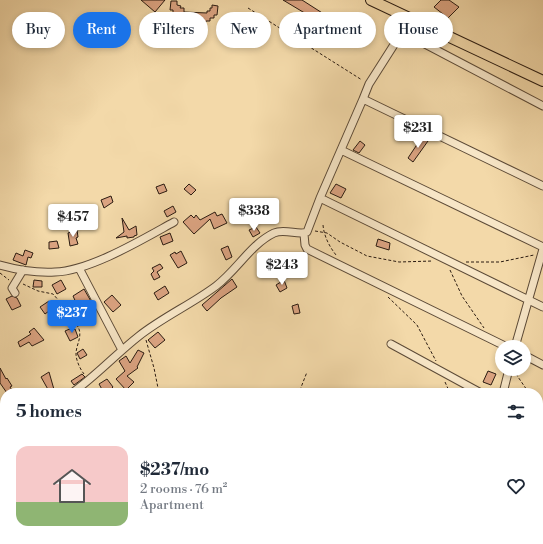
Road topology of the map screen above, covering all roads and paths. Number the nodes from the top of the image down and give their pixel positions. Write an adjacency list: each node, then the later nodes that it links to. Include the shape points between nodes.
1 (371, 0): 3 (main road)
2 (248, 8): 8 (path)
3 (398, 12)
4 (453, 38): 7 (main road)
5 (392, 48): 8 (street)
6 (432, 48): 10 (street)
7 (543, 81)
8 (369, 84): 9 (street)
9 (363, 99): 11 (street); 12 (street)
10 (543, 106)
11 (341, 150): 13 (street); 17 (street)
12 (543, 186)
13 (320, 198): 16 (street); 19 (street)
14 (174, 222): 21 (street)
15 (323, 225): 18 (path, via 331,248)
16 (304, 234): 29 (street, via 276,232 265,238 216,286); 32 (street, via 304,245 307,248)
17 (543, 248): 27 (street)
18 (340, 260)
19 (449, 261): 27 (street); 30 (path, via 450,272 462,296)
20 (0, 266): 22 (street)
21 (79, 268): 22 (street, via 56,272); 34 (street)
22 (24, 270): 24 (street)
23 (0, 273): 24 (path)
24 (15, 284): 25 (street, via 12,288); 41 (path, via 53,294 60,301 79,329 76,353 81,371)
25 (15, 293)
26 (388, 297): 37 (path, via 417,325)
27 (528, 300): 28 (street); 31 (street)
28 (543, 307)
29 (150, 328): 34 (street); 43 (path, via 146,335 146,344)
30 (484, 328)
31 (517, 340)
32 (495, 341)
33 (391, 344): 37 (street)
34 (122, 350): 41 (street)
35 (531, 360): 36 (street)
36 (543, 366)
37 (439, 370): 45 (path); 46 (street)
38 (307, 372): 44 (path)
39 (507, 376): 47 (street)
40 (517, 376): 48 (path)
41 (89, 380): 42 (street)
42 (79, 388)
43 (158, 388)
44 (301, 388)
45 (448, 388)
46 (472, 388)
47 (503, 388)
48 (525, 388)

